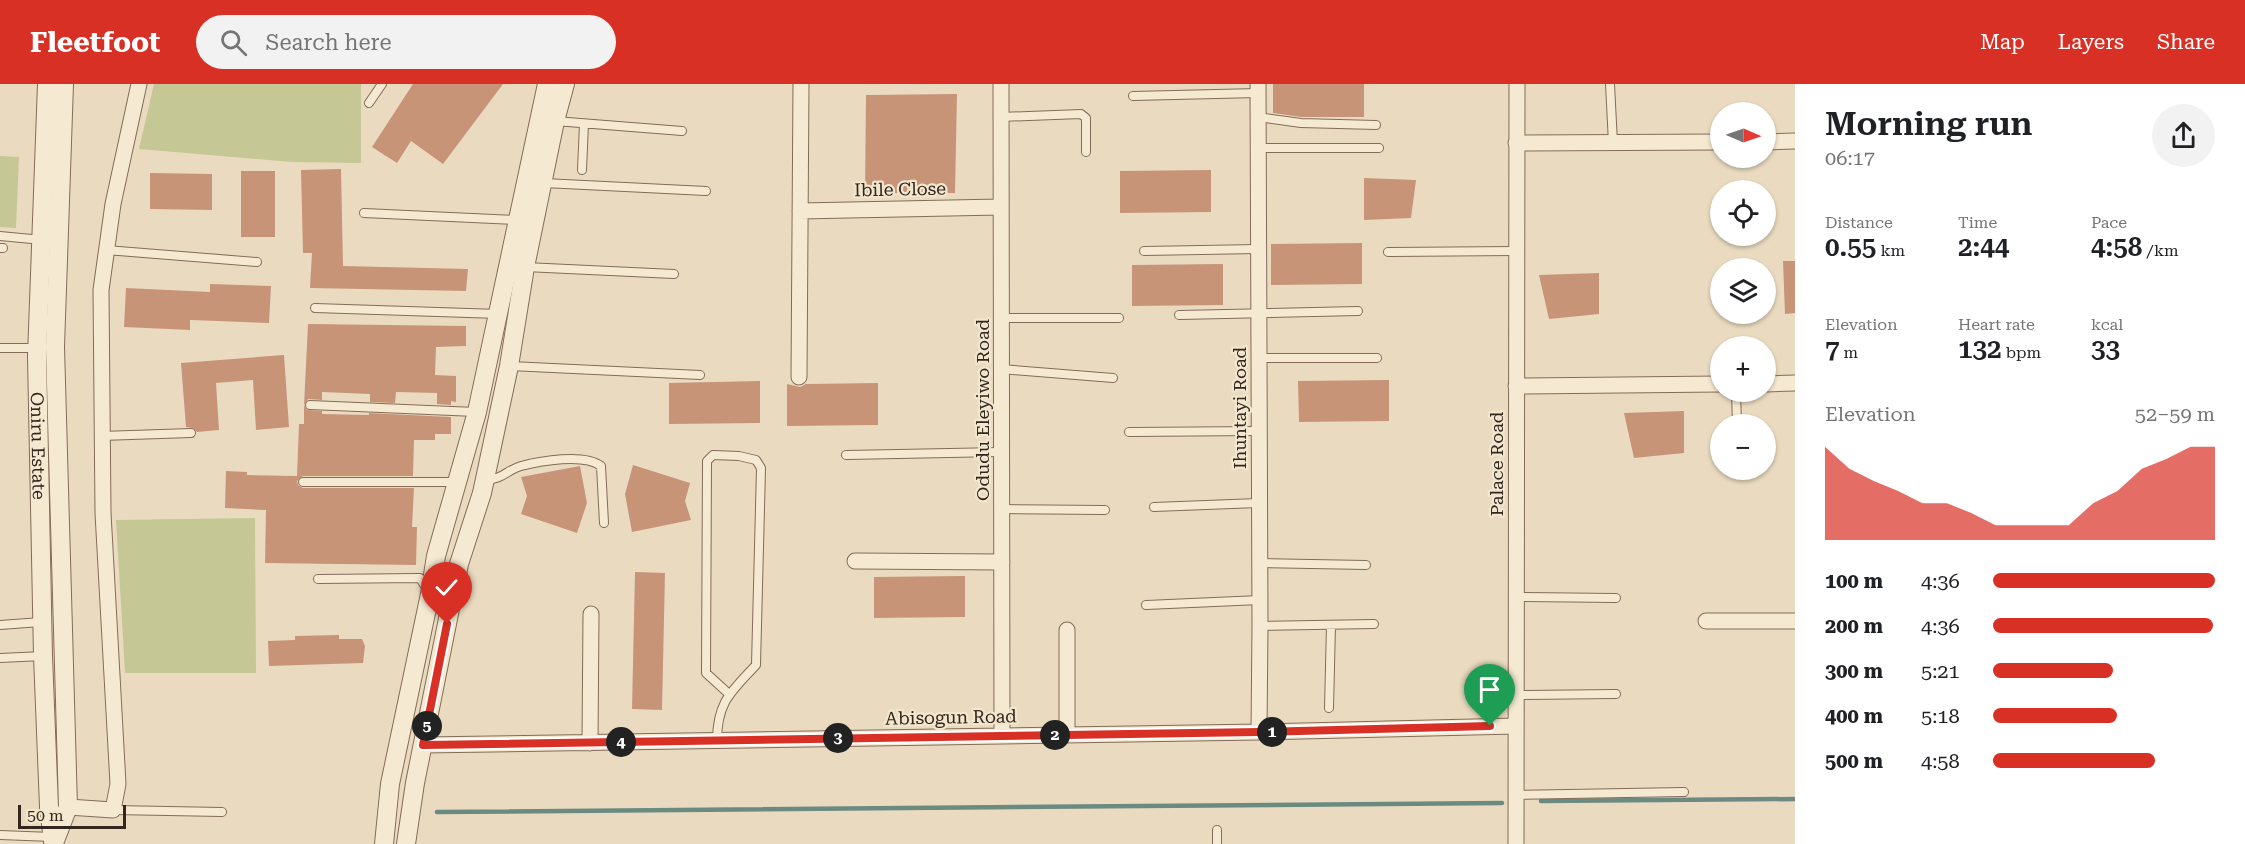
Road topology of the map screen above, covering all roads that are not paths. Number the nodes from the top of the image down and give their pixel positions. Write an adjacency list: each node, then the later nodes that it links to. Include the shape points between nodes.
1 (47, 84): 36 (street, Oniru Estate)
2 (64, 84): 37 (street, Oniru Estate)
3 (139, 84): 39 (street)
4 (382, 84): 13 (lane)
5 (547, 84): 34 (street)
6 (565, 84): 16 (street)
7 (801, 84): 32 (street)
8 (1001, 84): 14 (street, Odudu Eleyiwo Road)
9 (1517, 84): 23 (street, Palace Road)
10 (1610, 84): 24 (lane)
11 (1258, 89): 12 (lane); 15 (street, Ihuntayi Road)
12 (1133, 96)
13 (369, 103)
14 (1001, 117): 27 (lane, via 1081,114 1086,118); 31 (street, Odudu Eleyiwo Road)
15 (1258, 117): 18 (lane, via 1301,123); 25 (street, Ihuntayi Road)
16 (555, 121): 17 (lane); 29 (street)
17 (584, 124): 19 (lane); 28 (lane)
18 (1376, 124)
19 (682, 131)
20 (1776, 141): 21 (street)
21 (1795, 141)
22 (1710, 142): 24 (street)
23 (1516, 143): 24 (street); 41 (street, Palace Road)
24 (1613, 143)
25 (1258, 148): 26 (lane); 38 (street, Ihuntayi Road)
26 (1379, 148)
27 (1086, 152)
28 (582, 170)
29 (544, 183): 30 (lane); 44 (street)
30 (706, 191)
31 (1000, 207): 32 (street, Ibile Close); 51 (street, Odudu Eleyiwo Road)
32 (800, 211): 60 (street)
33 (364, 213): 34 (lane)
34 (519, 220): 49 (street)
35 (0, 237): 36 (lane)
36 (40, 240): 37 (lane); 54 (street, Oniru Estate)
37 (59, 242): 54 (street, Oniru Estate)
38 (1258, 249): 40 (lane); 48 (street, Ihuntayi Road)
39 (105, 250): 43 (lane); 71 (street, via 100,332)
40 (1144, 251)
41 (1516, 251): 42 (lane); 65 (street, Palace Road)
42 (1388, 252)
43 (257, 262)
44 (525, 267): 45 (lane); 57 (street)
45 (674, 274)
46 (315, 308): 49 (lane)
47 (1358, 311): 48 (lane)
48 (1259, 312): 50 (lane); 55 (street, Ihuntayi Road)
49 (499, 314): 67 (street)
50 (1179, 315)
51 (1001, 318): 52 (lane); 58 (street, Odudu Eleyiwo Road)
52 (1119, 318)
53 (0, 348): 54 (lane)
54 (46, 348): 97 (street, Oniru Estate); 119 (street, Oniru Estate)
55 (1259, 358): 56 (lane); 68 (street, Ihuntayi Road)
56 (1377, 358)
57 (509, 366): 59 (lane); 74 (street)
58 (1001, 369): 61 (lane); 72 (street, Odudu Eleyiwo Road)
59 (700, 375)
60 (799, 376)
61 (1113, 378)
62 (1795, 383): 64 (street)
63 (1710, 384): 65 (street)
64 (1776, 384)
65 (1516, 386): 90 (street, Palace Road)
66 (310, 405): 67 (lane)
67 (477, 412): 76 (street)
68 (1259, 431): 69 (lane); 77 (street, Ihuntayi Road)
69 (1130, 432)
70 (191, 434): 71 (lane)
71 (101, 436): 120 (street, via 118,774)
72 (1001, 452): 73 (lane); 79 (street, Odudu Eleyiwo Road)
73 (846, 455)
74 (484, 480): 81 (lane, via 499,479 519,466 569,458 596,462 601,466); 86 (street)
75 (303, 482): 76 (lane)
76 (458, 482): 82 (street)
77 (1258, 503): 78 (lane); 85 (street, Ihuntayi Road)
78 (1155, 507)
79 (1002, 509): 80 (lane); 84 (street, Odudu Eleyiwo Road)
80 (1105, 510)
81 (604, 523)
82 (436, 556): 86 (street); 89 (street)
83 (855, 561): 84 (street)
84 (1002, 562): 111 (street, Odudu Eleyiwo Road)
85 (1260, 563): 87 (lane); 92 (street, Ihuntayi Road)
86 (459, 564): 115 (street)
87 (1366, 565)
88 (318, 579): 89 (lane, via 420,578)
89 (430, 594): 125 (street, via 390,784)
90 (1516, 597): 91 (lane); 107 (street, Palace Road)
91 (1616, 598)
92 (1260, 600): 93 (lane); 101 (street, Ihuntayi Road)
93 (1146, 605)
94 (591, 614): 114 (street)
95 (1706, 621): 96 (street)
96 (1795, 621)
97 (42, 622): 99 (lane); 103 (street, Oniru Estate)
98 (1374, 624): 100 (lane)
99 (0, 625)
100 (1331, 625): 101 (lane); 108 (lane)
101 (1260, 626): 110 (street, Ihuntayi Road)
102 (1067, 630): 112 (street)
103 (43, 656): 104 (lane); 118 (street, Oniru Estate)
104 (0, 658)
105 (729, 694): 105 (lane, via 756,665 761,468 756,460 713,454 707,461 706,673); 113 (lane, via 717,718)
106 (1616, 694): 107 (lane)
107 (1516, 695): 109 (street, Palace Road)
108 (1329, 708)
109 (1516, 726): 110 (street, Abisogun Road); 117 (street, Palace Road)
110 (1259, 732): 112 (street, Abisogun Road)
111 (1002, 735): 112 (street, Abisogun Road); 113 (street, Abisogun Road)
112 (1066, 735)
113 (717, 741): 114 (street, Abisogun Road)
114 (590, 743): 115 (street, Abisogun Road)
115 (423, 745): 126 (street)
116 (1684, 792): 117 (lane)
117 (1516, 795): 128 (street, Palace Road)
118 (49, 807): 119 (street); 124 (street, Oniru Estate)
119 (68, 807): 120 (street); 124 (street)
120 (113, 810): 121 (lane)
121 (222, 813)
122 (1217, 830): 127 (lane)
123 (0, 835): 124 (lane)
124 (53, 842)
125 (384, 844)
126 (406, 844)
127 (1217, 844)
128 (1516, 844)

